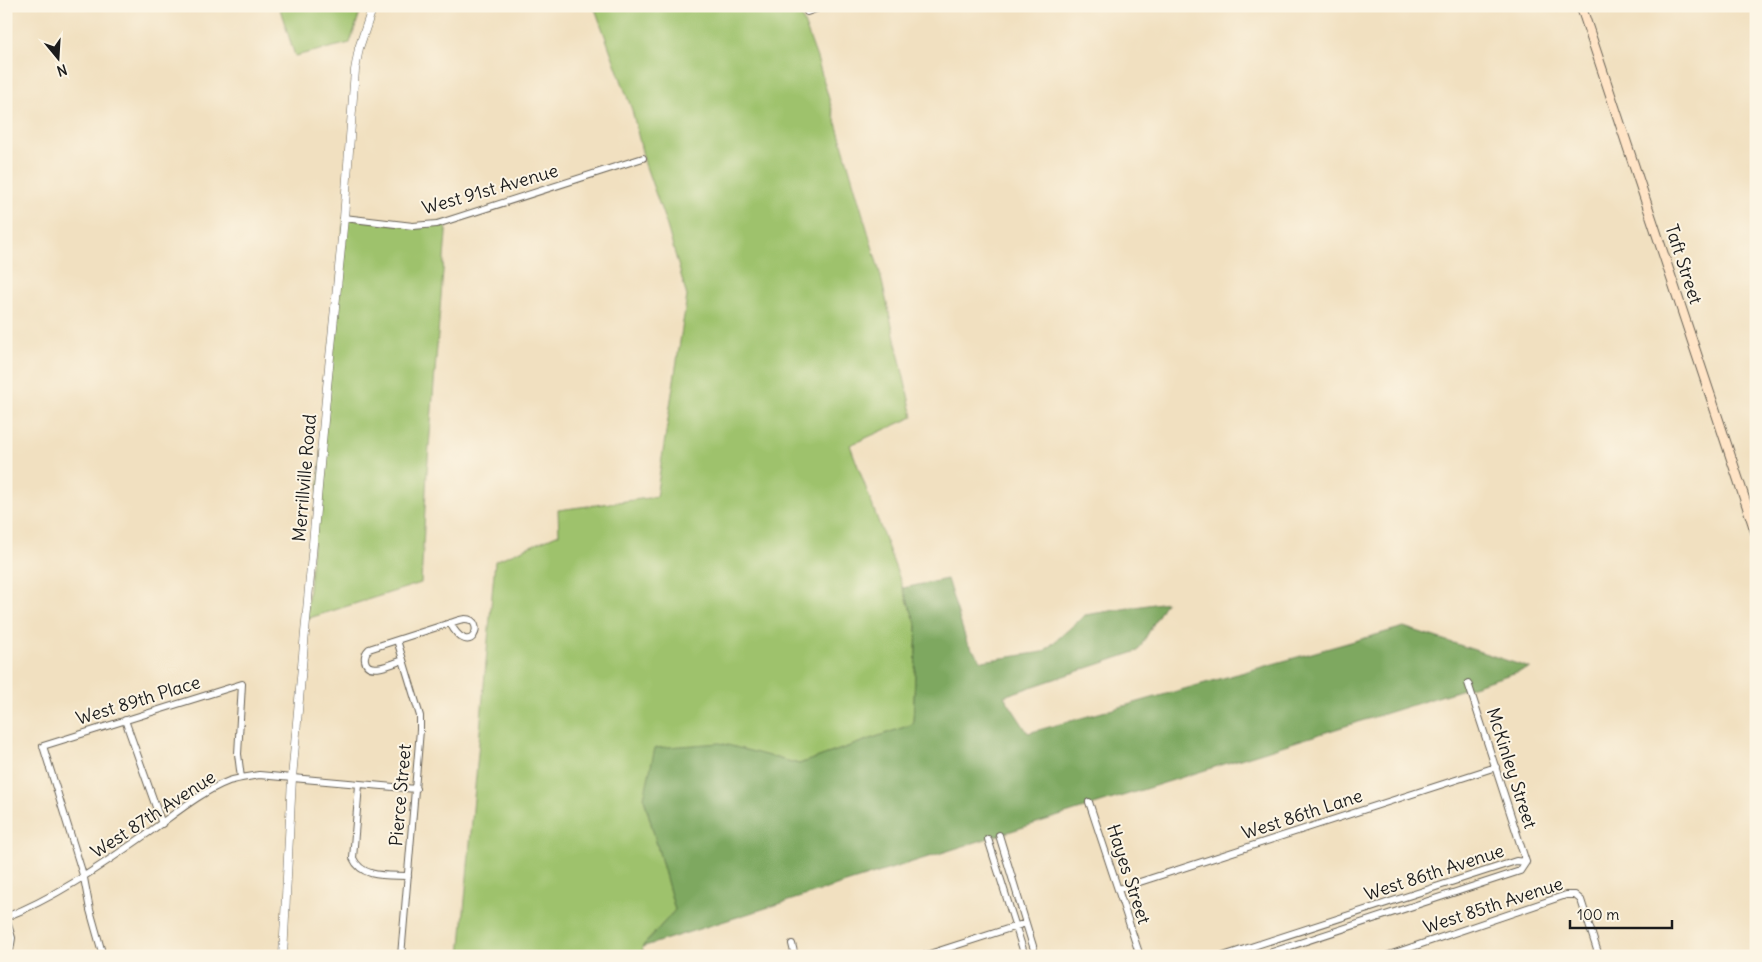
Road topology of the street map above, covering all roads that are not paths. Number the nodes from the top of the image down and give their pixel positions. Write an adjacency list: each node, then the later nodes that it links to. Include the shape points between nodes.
1 (372, 6): 6 (street, Merrillville Road, via 355,70)
2 (824, 6): 4 (street)
3 (1581, 6): 7 (main road, Taft Street)
4 (807, 12)
5 (642, 158): 6 (street, West 91st Avenue, via 437,224 414,226)
6 (344, 218): 15 (street, Merrillville Road)
7 (1756, 533)
8 (450, 623): 9 (street)
9 (397, 640): 10 (street, Pierce Street); 10 (street, via 369,649 366,663 374,669)
10 (403, 660): 17 (street, Pierce Street, via 420,716)
11 (1468, 683): 13 (street, McKinley Street)
12 (125, 720): 14 (street, West 89th Place, via 242,684 238,754); 19 (street); 24 (street, West 89th Place, via 43,746)
13 (1496, 767): 22 (street, McKinley Street); 25 (street, West 86th Lane)
14 (241, 778): 15 (street, West 87th Avenue, via 259,775); 19 (street, West 87th Avenue, via 204,795)
15 (292, 778): 16 (street, West 87th Avenue); 32 (street, Merrillville Road)
16 (359, 785): 17 (street, West 87th Avenue); 23 (street, via 353,858 356,865 368,873)
17 (416, 789): 23 (street, Pierce Street)
18 (1089, 802): 25 (street, Hayes Street)
19 (162, 824): 24 (street, West 87th Avenue)
20 (999, 836): 27 (street)
21 (988, 839): 28 (street)
22 (1526, 862): 39 (street, West 86th Avenue, via 1516,861); 40 (street, West 86th Avenue, via 1520,871)
23 (408, 876): 33 (street, Pierce Street)
24 (84, 878): 26 (street, West 87th Avenue, via 50,898); 31 (street)
25 (1118, 889): 38 (street, Hayes Street)
26 (6, 917): 30 (street, via 12,938)
27 (1026, 923): 28 (street); 37 (street)
28 (1016, 926): 35 (street); 36 (street)
29 (792, 944): 34 (street)
30 (9, 956)
31 (103, 956)
32 (283, 956)
33 (401, 956)
34 (796, 956)
35 (923, 956)
36 (1025, 956)
37 (1036, 956)
38 (1140, 956)
39 (1223, 956)
40 (1260, 956)
41 (1386, 956): 42 (street, West 85th Avenue, via 1566,895 1575,895 1580,900)
42 (1599, 956)

